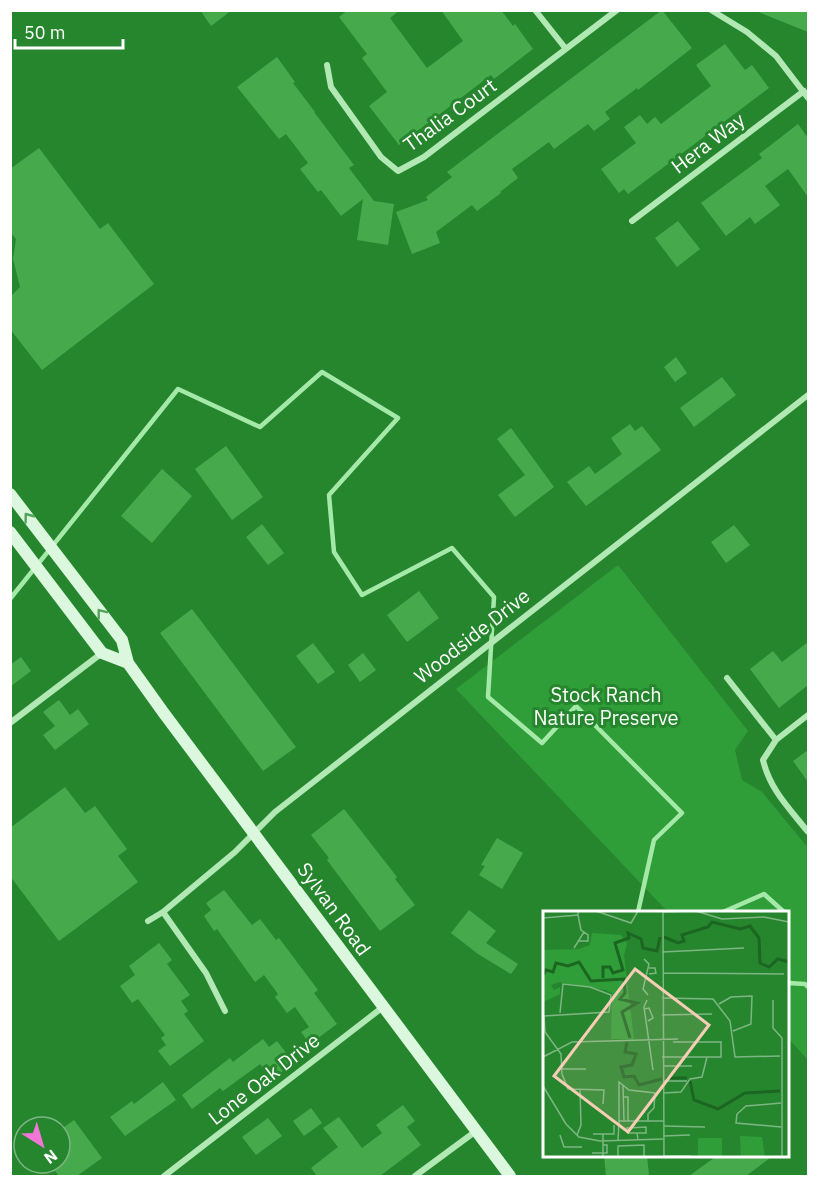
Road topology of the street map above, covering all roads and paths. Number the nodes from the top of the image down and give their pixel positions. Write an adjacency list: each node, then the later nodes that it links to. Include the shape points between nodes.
1 (536, 10): 4 (street)
2 (617, 10): 4 (street)
3 (711, 10): 6 (street, via 776,56)
4 (566, 49): 5 (street, Thalia Court, via 424,157 398,171 381,157 331,87)
5 (327, 65)
6 (804, 92): 7 (street); 8 (street, Hera Way)
7 (808, 98)
8 (632, 220)
9 (808, 395): 18 (street, Woodside Drive)
10 (10, 494): 13 (main road, Sylvan Road, one-way to 10, via 122,640)
11 (10, 532): 12 (main road)
12 (102, 653): 13 (main road); 16 (street)
13 (128, 663): 18 (main road, Sylvan Road)
14 (727, 678): 17 (street)
15 (808, 715): 17 (street)
16 (10, 723)
17 (776, 740): 19 (street, via 763,760 767,777)
18 (254, 832): 20 (street, Woodside Drive); 22 (main road, Sylvan Road)
19 (808, 832)
20 (163, 912): 21 (street, Woodside Drive); 23 (street, via 207,973)
21 (148, 921)
22 (383, 1007): 24 (main road, Sylvan Road); 25 (street, Lone Oak Drive)
23 (225, 1011)
24 (476, 1131): 26 (street); 27 (main road, Sylvan Road)
25 (164, 1176)
26 (415, 1176)
27 (510, 1176)

